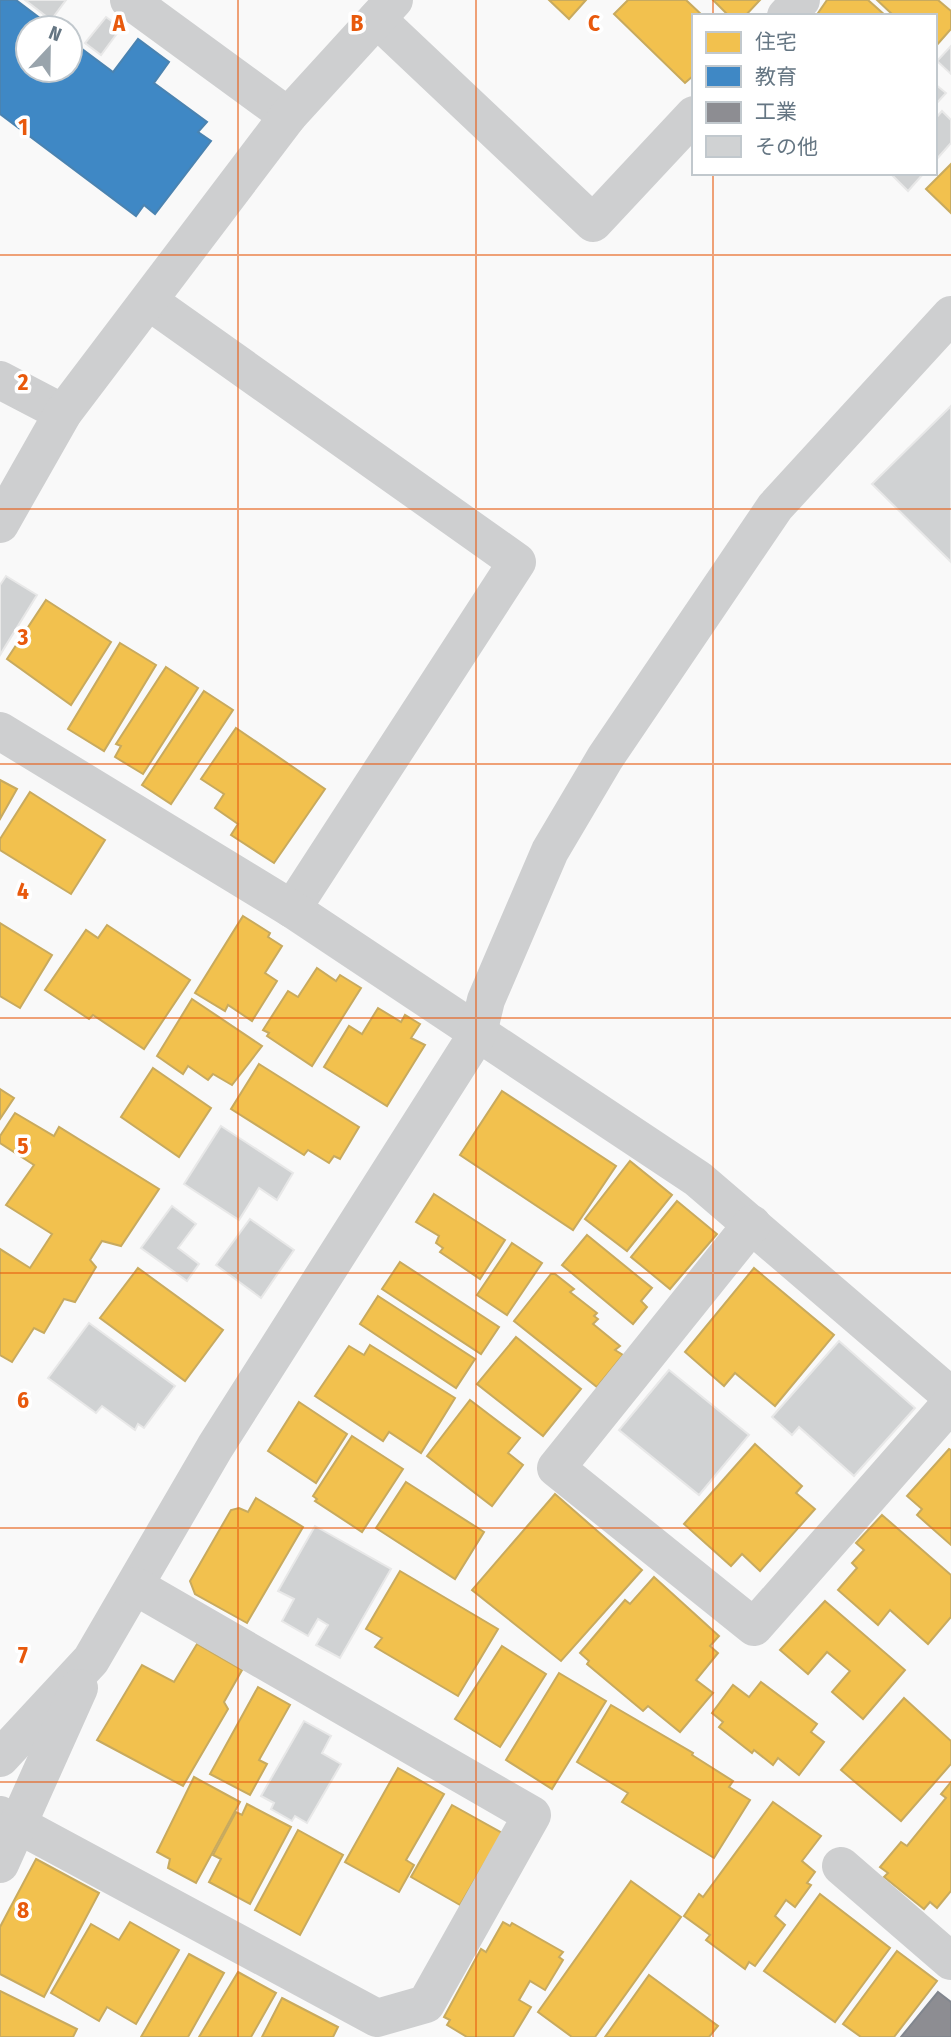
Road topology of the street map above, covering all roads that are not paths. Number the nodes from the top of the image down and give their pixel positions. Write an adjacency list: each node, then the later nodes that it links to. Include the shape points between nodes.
1 (129, 0): 6 (street)
2 (801, 0): 4 (street)
3 (386, 9): 5 (street, via 593,223); 6 (street)
4 (788, 14)
5 (692, 116)
6 (288, 117): 7 (street)
7 (150, 302): 10 (street); 13 (street, via 517,562)
8 (951, 315): 14 (street, via 775,507 606,758 550,852 485,1000)
9 (0, 380): 10 (street)
10 (63, 414): 11 (street)
11 (0, 524)
12 (0, 731): 13 (street)
13 (292, 909): 14 (street)
14 (478, 1033): 15 (street, via 698,1178); 17 (street, via 215,1447)
15 (752, 1224): 16 (street); 16 (street, via 556,1468 754,1627)
16 (947, 1386)
17 (135, 1586): 18 (street); 24 (street, via 532,1815 426,2004)
18 (92, 1660): 19 (street); 20 (street)
19 (0, 1758)
20 (9, 1820): 21 (street); 24 (street)
21 (0, 1864)
22 (841, 1866): 23 (street)
23 (951, 1961)
24 (371, 2028)

